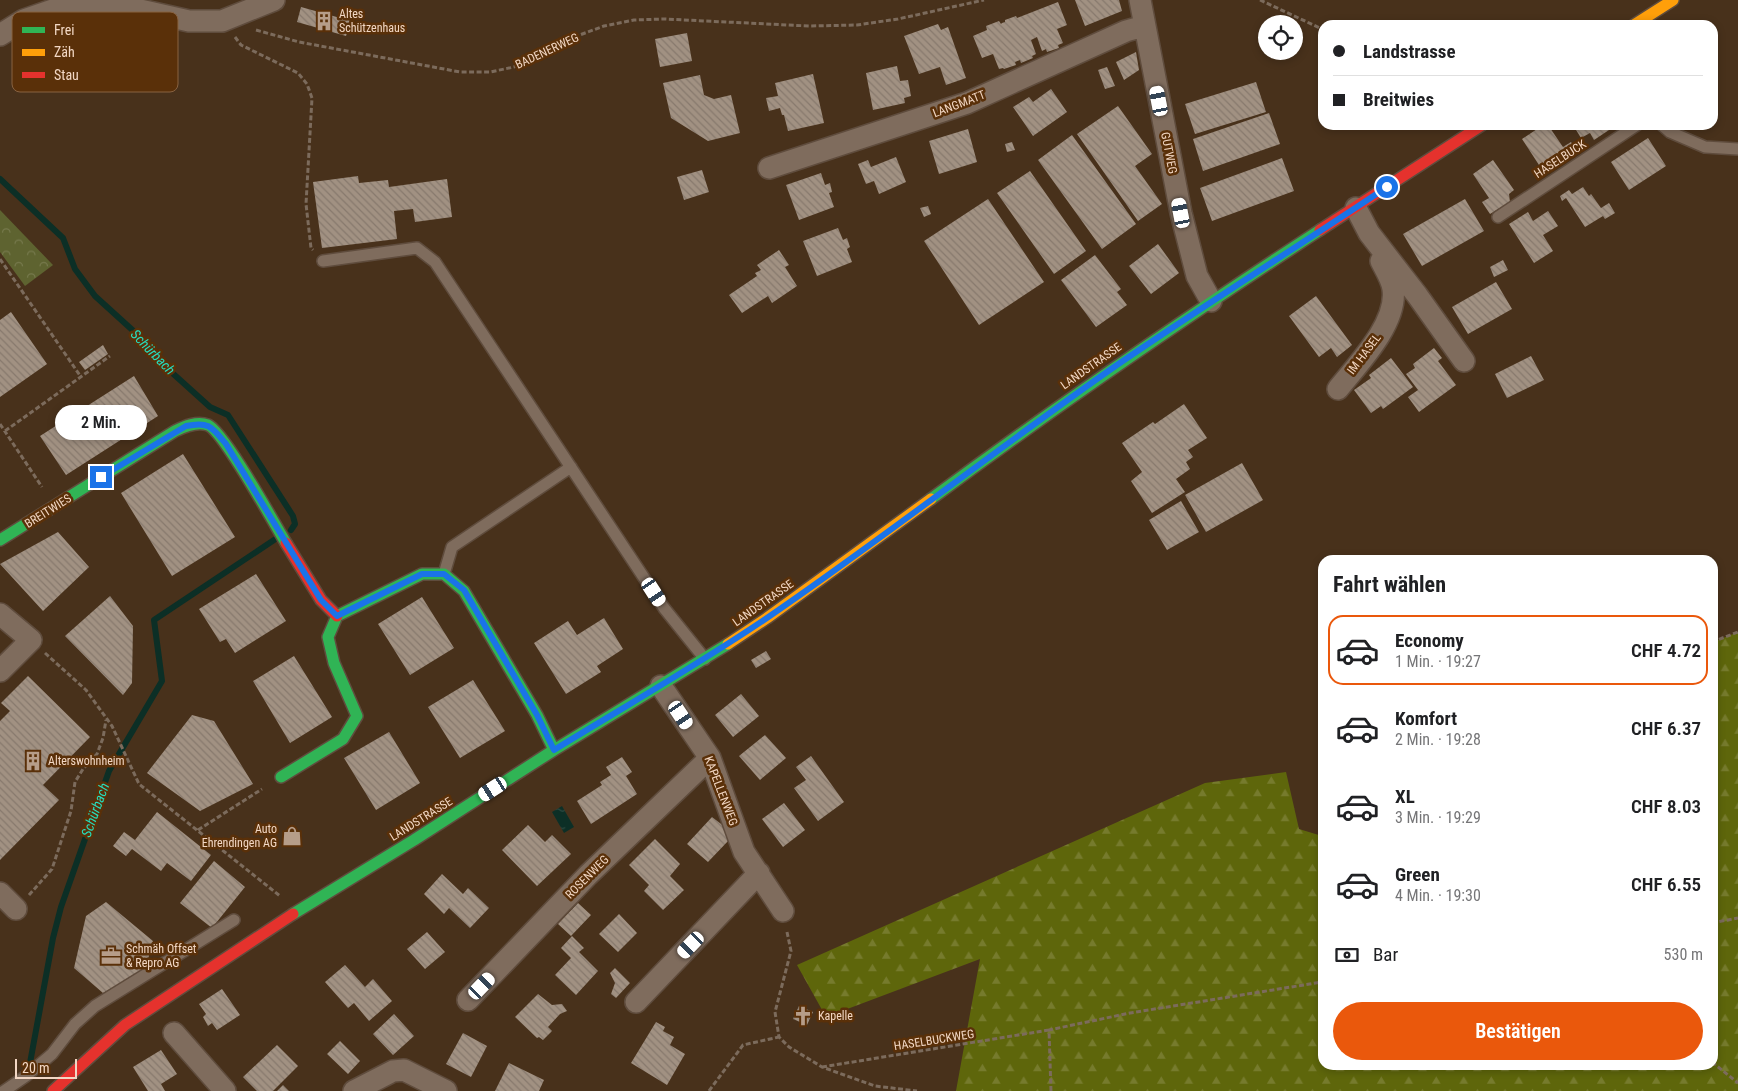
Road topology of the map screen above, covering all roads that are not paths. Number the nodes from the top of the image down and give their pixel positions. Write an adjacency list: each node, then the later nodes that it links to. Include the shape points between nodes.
1 (274, 0): 6 (street, via 222,22)
2 (1140, 0): 8 (street, GUTWEG)
3 (1672, 0): 7 (main road)
4 (47, 12): 5 (street, via 64,6 118,5)
5 (149, 12)
6 (178, 19)
7 (1642, 20)
8 (1144, 26): 15 (street, LANGMATT, via 1126,31 966,103); 20 (street, GUTWEG, via 1181,213 1197,276)
9 (12, 28): 10 (street)
10 (0, 35)
11 (1474, 130): 16 (main road, LANDSTRASSE)
12 (1629, 130): 17 (lane, HASELBUCK)
13 (1668, 130): 14 (lane, via 1705,147)
14 (1738, 149)
15 (769, 168)
16 (1356, 208): 18 (street, IM HASEL); 20 (main road, LANDSTRASSE)
17 (1498, 217)
18 (1369, 233): 21 (street, IM HASEL); 22 (street, IM HASEL, via 1393,289 1392,309 1380,333)
19 (324, 261): 23 (lane, via 417,248 435,262)
20 (1211, 301): 28 (main road, LANDSTRASSE)
21 (1464, 360)
22 (1338, 389)
23 (571, 467): 25 (lane, via 452,547); 28 (lane, via 664,608)
24 (0, 540): 27 (main road, BREITWIES, via 164,438 186,426 201,423 213,428 226,444 321,600)
25 (444, 574): 27 (main road, via 422,574); 31 (main road, via 464,590)
26 (0, 614): 29 (street, via 32,640)
27 (337, 616): 33 (main road, via 328,637 334,663 357,716 343,739)
28 (705, 659): 30 (main road, LANDSTRASSE)
29 (0, 671)
30 (661, 686): 31 (main road, LANDSTRASSE); 32 (street, KAPELLENWEG)
31 (554, 750): 43 (main road, LANDSTRASSE, via 298,911 125,1025)
32 (710, 758): 34 (street, KAPELLENWEG, via 744,852); 39 (street, ROSENWEG, via 588,875)
33 (281, 777)
34 (759, 873): 37 (street, KAPELLENWEG); 40 (street)
35 (0, 893): 36 (street)
36 (16, 909)
37 (783, 911)
38 (234, 920): 42 (lane, via 95,1006 75,1024 52,1054)
39 (468, 1000)
40 (636, 1002)
41 (174, 1033): 44 (street)
42 (4, 1091)
43 (53, 1091)
44 (225, 1091)
45 (354, 1091): 46 (street, via 393,1070 404,1070)
46 (446, 1091)

